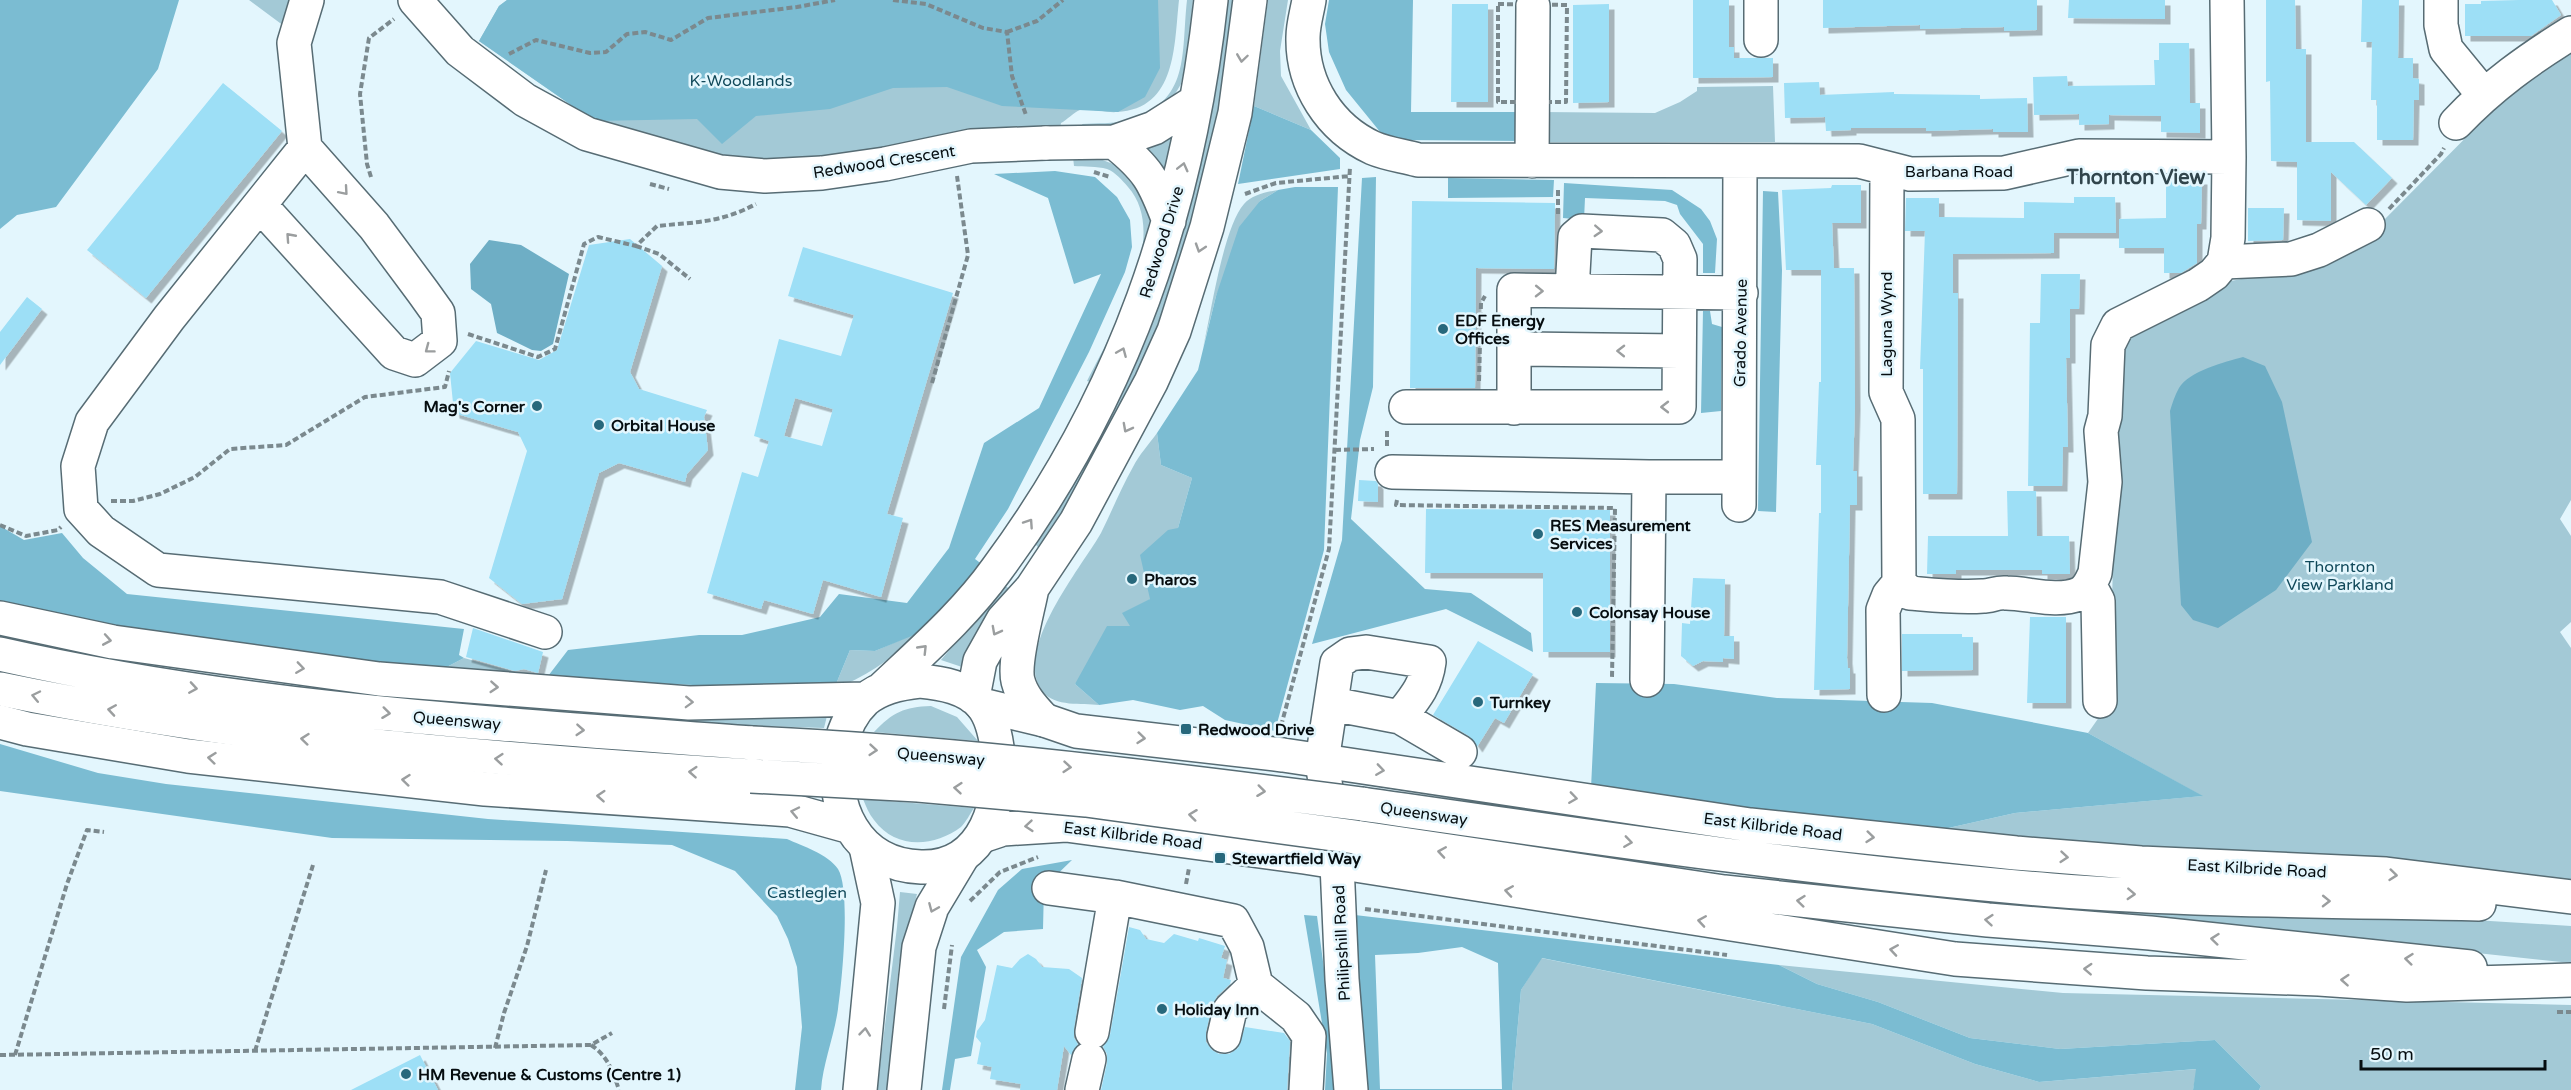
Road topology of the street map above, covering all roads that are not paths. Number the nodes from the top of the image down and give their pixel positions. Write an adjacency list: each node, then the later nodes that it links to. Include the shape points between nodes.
1 (307, 0): 16 (main road, via 294,43)
2 (1211, 0): 13 (main road, Redwood Drive, via 1205,58)
3 (1250, 0): 36 (main road, one-way to 36, via 1234,113 1207,227 1174,331 1076,522)
4 (1309, 0): 19 (main road, Barbana Road, via 1303,37 1309,79 1325,111 1349,134 1374,148 1418,160)
5 (1761, 0): 11 (main road)
6 (2227, 0): 17 (main road)
7 (2441, 0): 12 (main road, via 2446,49)
8 (416, 1): 15 (main road, Redwood Crescent, via 460,51 525,100 587,134 720,172 765,176 822,173 885,164 1041,130)
9 (1533, 6): 19 (main road)
10 (2571, 33): 12 (main road)
11 (1761, 40)
12 (2483, 94): 14 (main road)
13 (1195, 102): 15 (main road, Redwood Crescent, via 1154,128); 22 (main road, Redwood Drive, one-way to 13, via 1186,158)
14 (2456, 123)
15 (1114, 142): 22 (main road, via 1138,161 1155,183)
16 (305, 148): 21 (main road); 21 (main road, one-way to 21, via 374,226 456,341 415,360 394,352)
17 (2229, 157): 20 (main road, Barbana Road, via 2076,157 2013,173 1910,174); 24 (main road)
18 (1740, 160): 19 (main road, Barbana Road); 20 (main road, Barbana Road, via 1865,162); 27 (main road, Grado Avenue)
19 (1533, 161)
20 (1887, 170): 34 (main road, Laguna Wynd, via 1886,392 1898,418)
21 (260, 205): 38 (main road, via 92,422 78,466 81,509 101,531 158,570 440,597)
22 (1169, 221): 42 (main road, Redwood Drive, one-way to 22, via 954,618 996,571 1045,500 1098,409 1144,300)
23 (2368, 225): 24 (main road, via 2319,250 2291,259)
24 (2224, 262): 35 (main road, via 2198,285 2118,325 2108,345 2101,431 2105,482 2095,573)
25 (1572, 291): 26 (main road); 26 (main road, one-way to 26, via 1575,237 1582,231 1662,235 1674,245 1680,259); 28 (main road, one-way to 25, via 1514,290)
26 (1679, 292): 27 (main road); 29 (main road)
27 (1741, 292): 33 (main road, Grado Avenue, via 1739,491)
28 (1516, 349): 29 (main road, one-way to 28); 31 (main road)
29 (1679, 351): 31 (main road, one-way to 31, via 1679,407)
30 (1406, 407): 31 (main road)
31 (1514, 408)
32 (1388, 464): 33 (main road)
33 (1649, 477): 40 (main road)
34 (1899, 583): 35 (main road, via 1910,593 1984,597 1998,592 2068,596); 43 (main road, via 1883,610)
35 (2090, 586): 45 (main road, via 2098,601)
36 (1032, 588): 44 (main road, one-way to 44, via 1003,620 980,661); 48 (main road, via 1017,674 1026,700)
37 (0, 618): 42 (main road, one-way to 42, via 123,643 379,678 689,703)
38 (545, 632)
39 (0, 654): 55 (main road, Queensway, one-way to 55, bridge, via 268,700 434,719 852,748 1108,771 1777,863)
40 (1647, 680)
41 (0, 689): 60 (main road, Queensway, one-way to 41, bridge, via 1724,892 1086,800 850,780 495,758 296,738)
42 (874, 694): 44 (main road, via 900,683 920,681 951,686); 52 (main road, via 852,714 844,732 836,782 840,803)
43 (1884, 695)
44 (977, 701): 48 (main road, East Kilbride Road); 53 (main road, via 990,719 995,736 999,776 996,801)
45 (2100, 701)
46 (1332, 704): 47 (main road); 47 (main road, Philipshill Road, via 1337,663 1350,654 1366,652 1429,662 1421,691); 51 (main road, Philipshill Road)
47 (1400, 717): 50 (main road)
48 (1044, 720): 51 (main road, East Kilbride Road, one-way to 51, via 1076,731)
49 (0, 722): 52 (main road, one-way to 49, via 790,810 485,789 188,756)
50 (1460, 752)
51 (1322, 761): 54 (main road, Philipshill Road); 58 (main road, East Kilbride Road, one-way to 58, via 1761,826 2141,863 2386,874)
52 (859, 837): 53 (main road, via 881,857 900,865 924,867); 64 (main road, one-way to 52, via 878,903)
53 (972, 847): 54 (main road, East Kilbride Road, one-way to 53, via 1066,825 1003,829); 65 (main road, one-way to 65, via 932,908 919,948)
54 (1336, 864): 61 (main road, East Kilbride Road, one-way to 54, via 2406,985 1955,959); 68 (main road, Philipshill Road)
55 (1882, 872): 59 (main road, East Kilbride Road, one-way to 59, via 2051,890 2232,899)
56 (1049, 888): 57 (main road)
57 (1115, 897): 62 (main road, via 1233,921 1247,947); 66 (main road)
58 (2571, 897)
59 (2571, 906)
60 (1860, 907): 61 (main road, East Kilbride Road, one-way to 60, via 2409,959)
61 (2571, 980)
62 (1257, 985): 63 (main road, via 1230,1010); 67 (main road, via 1296,1017 1309,1036)
63 (1224, 1036)
64 (860, 1090)
65 (904, 1090)
66 (1082, 1090)
67 (1306, 1090)
68 (1351, 1090)

